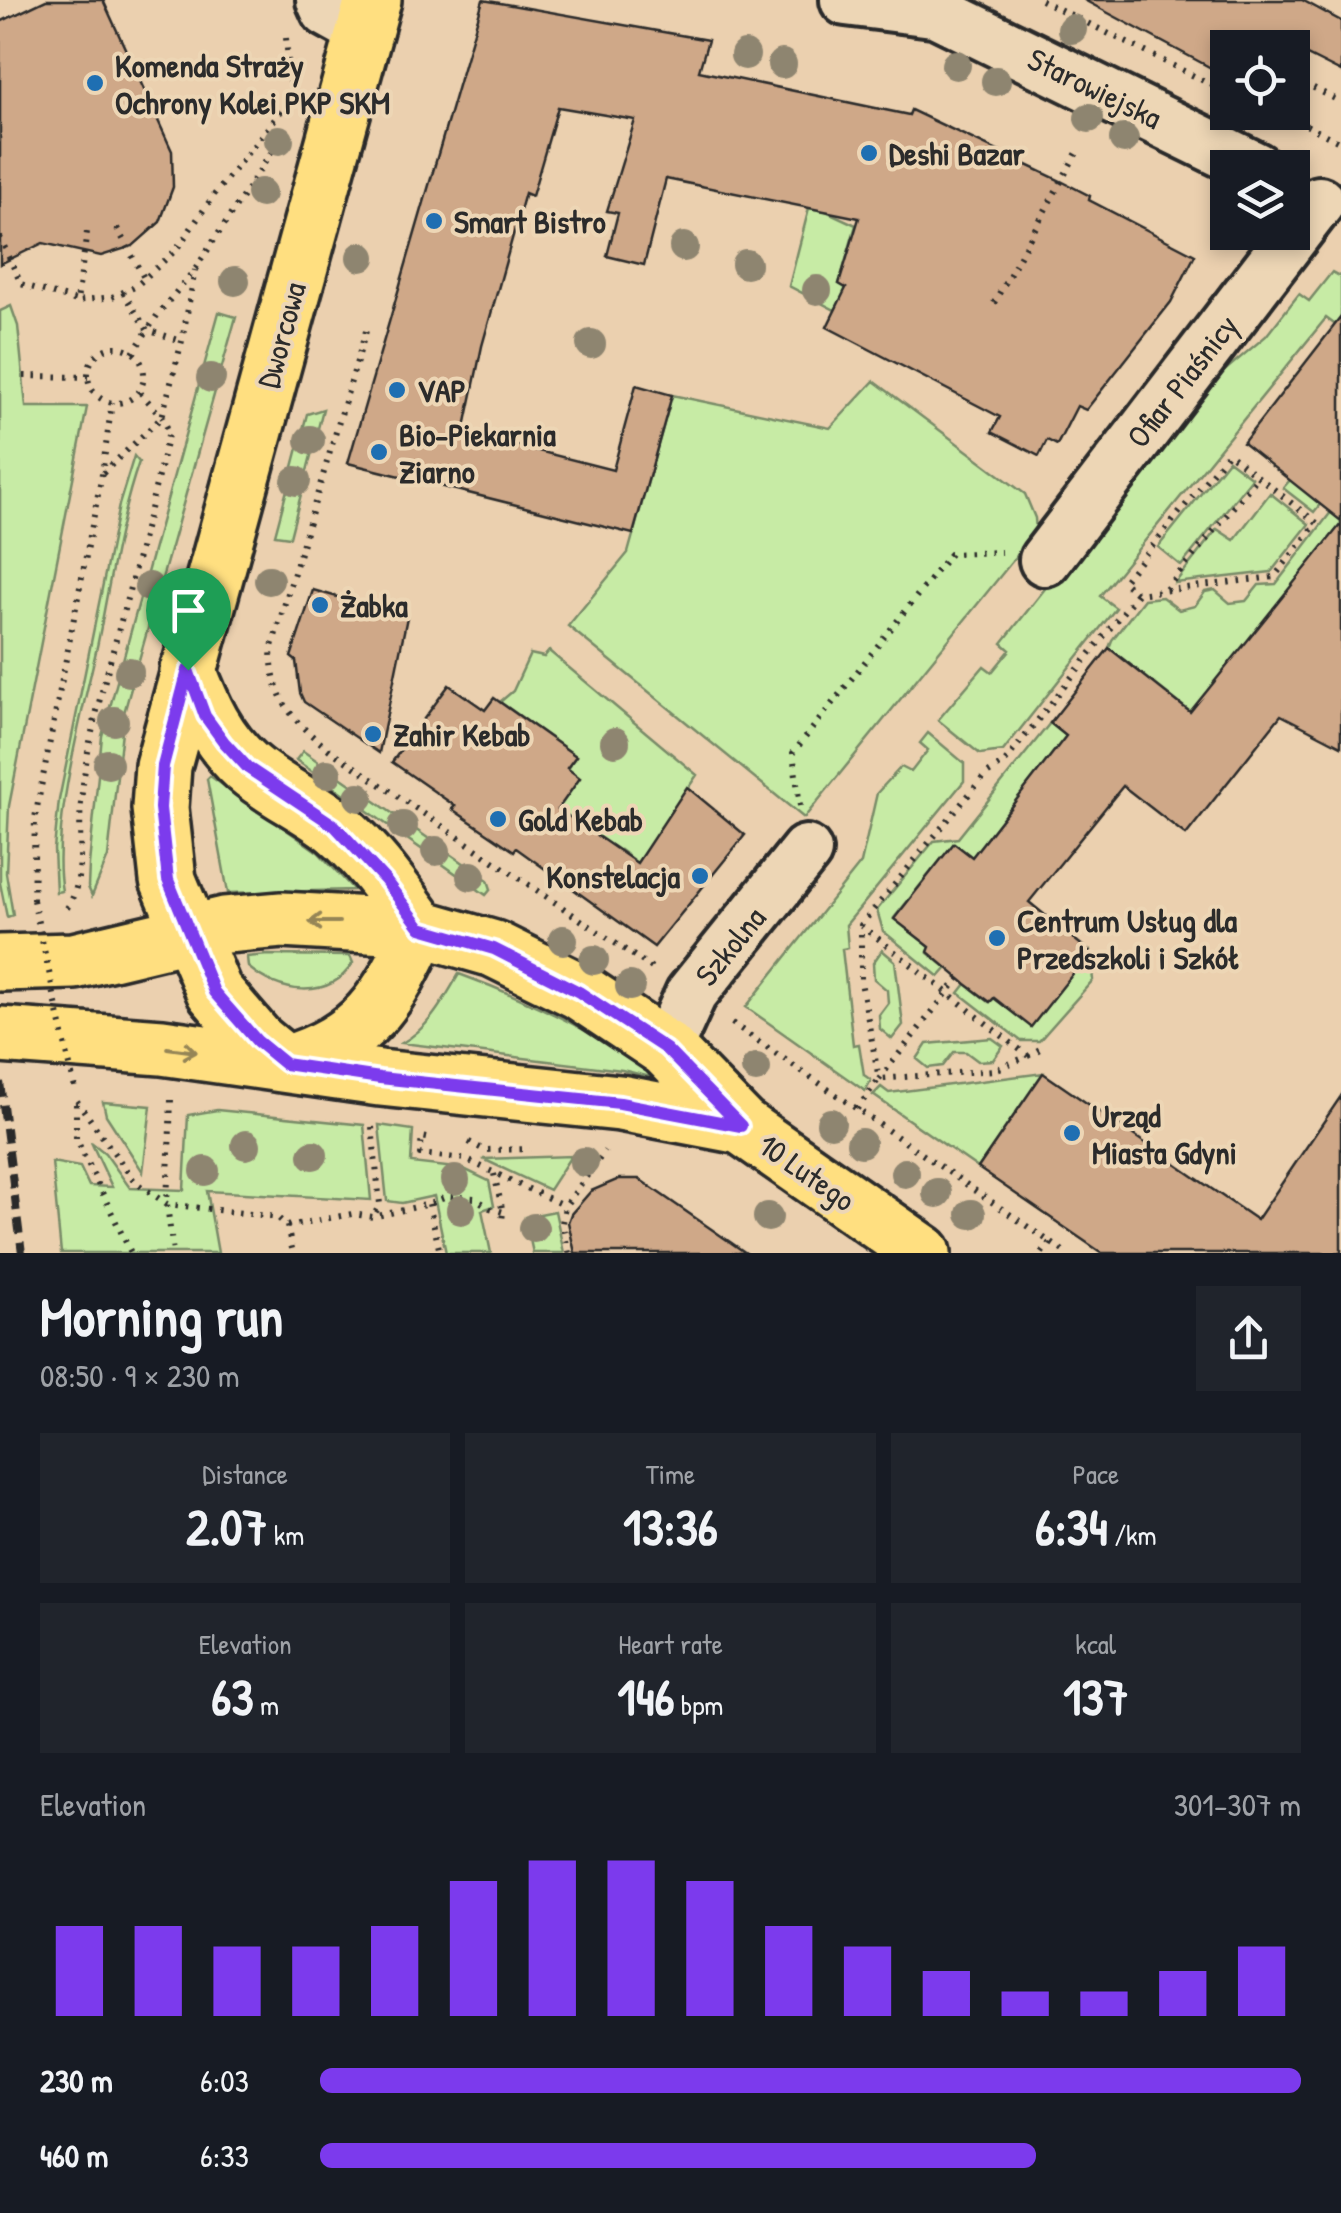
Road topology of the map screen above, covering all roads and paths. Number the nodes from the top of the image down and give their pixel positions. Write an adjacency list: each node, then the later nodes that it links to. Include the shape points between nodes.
1 (322, 0): 5 (street, via 327,11)
2 (846, 0): 4 (street, Starowiejska)
3 (1041, 0): 7 (path)
4 (923, 5): 14 (street, Starowiejska)
5 (369, 16): 38 (main road, Dworcowa)
6 (286, 38): 9 (path)
7 (1210, 84)
8 (1310, 86): 10 (path)
9 (291, 99): 19 (path, via 271,153); 20 (path, via 176,250)
10 (1341, 102)
11 (1310, 127): 12 (path)
12 (1341, 143)
13 (1080, 149): 23 (path)
14 (1219, 150)
15 (1318, 201): 35 (street, Ofiar Piaśnicy)
16 (118, 228): 20 (path)
17 (88, 232): 22 (path)
18 (0, 237): 22 (path, via 21,284)
19 (196, 268): 25 (path); 26 (path)
20 (144, 278): 21 (path)
21 (123, 292): 22 (path); 25 (path)
22 (77, 301)
23 (994, 303)
24 (366, 331): 48 (path, via 271,650 278,694 330,751)
25 (146, 333): 26 (path); 27 (path)
26 (182, 341): 32 (path)
27 (133, 353): 29 (path, via 102,350); 30 (path, via 144,374)
28 (24, 376): 29 (path)
29 (88, 377): 31 (path, via 100,398)
30 (138, 390): 31 (path, via 124,402); 32 (path)
31 (112, 402): 33 (path)
32 (162, 417): 33 (path); 40 (path, via 169,431 95,718 74,898)
33 (102, 474): 55 (path, bridge, via 36,818 33,900)
34 (1258, 477): 36 (path); 36 (path, via 1317,523 1274,576); 37 (path, via 1228,453 1124,582)
35 (1048, 555): 39 (path, via 950,554 793,753)
36 (1165, 590): 37 (path)
37 (1137, 594): 42 (path, via 1004,763 985,775)
38 (188, 670): 43 (main road, via 205,716 224,742 248,768 335,826); 44 (main road, Dworcowa, via 163,766 160,808 168,880)
39 (806, 851): 48 (street, Szkolna)
40 (59, 920)
41 (46, 925): 45 (path)
42 (861, 925): 47 (path); 54 (path, via 862,982)
43 (421, 928): 44 (main road, one-way to 44, via 282,920); 51 (main road, via 494,949 579,992); 53 (main road, via 360,1028)
44 (190, 934): 45 (main road, via 74,961); 53 (main road, Dworcowa, via 226,1009)
45 (16, 946)
46 (959, 978): 47 (path)
47 (948, 993): 52 (path); 54 (path)
48 (690, 994): 51 (street, Szkolna); 56 (path)
49 (0, 1035): 53 (main road, one-way to 53)
50 (1046, 1046): 52 (path)
51 (666, 1049): 59 (main road)
52 (1028, 1056): 54 (path, via 995,1070)
53 (285, 1064): 59 (main road, via 620,1103)
54 (879, 1079): 56 (path)
55 (76, 1097): 65 (path, via 135,1182); 71 (path, via 76,1138)
56 (857, 1109): 70 (path)
57 (170, 1110): 65 (path)
58 (371, 1122): 68 (path, via 380,1204)
59 (741, 1126): 76 (main road, 10 Lutego)
60 (436, 1138): 64 (path, via 422,1137 420,1154 465,1159)
61 (467, 1141): 62 (path, via 484,1150)
62 (532, 1150)
63 (604, 1154): 67 (path)
64 (494, 1172): 66 (path, via 503,1217 475,1198 448,1196); 67 (path)
65 (166, 1204): 69 (path, via 265,1214); 72 (path)
66 (429, 1204): 68 (path); 74 (path)
67 (566, 1206): 75 (path, via 562,1223)
68 (373, 1216): 69 (path)
69 (287, 1226): 73 (path)
70 (1050, 1242): 77 (path); 78 (path)
71 (131, 1253)
72 (173, 1253)
73 (293, 1253)
74 (440, 1253)
75 (569, 1253)
76 (923, 1253)
77 (1042, 1253)
78 (1066, 1253)

